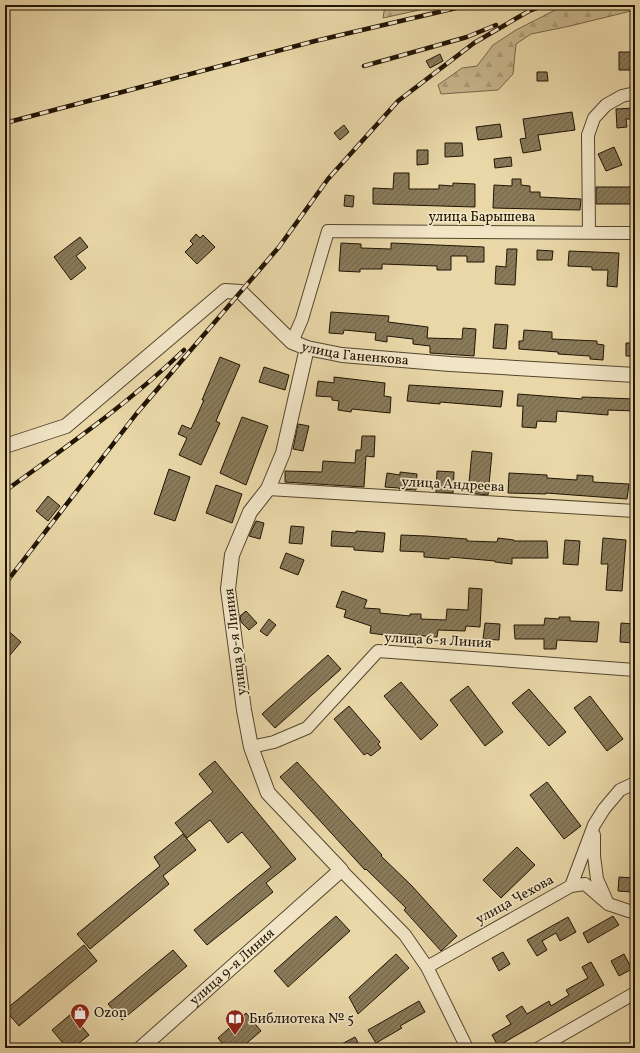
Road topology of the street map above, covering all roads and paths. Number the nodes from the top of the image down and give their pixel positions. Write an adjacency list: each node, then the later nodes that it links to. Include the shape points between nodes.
1 (635, 93): 2 (street, via 622,96 606,105 594,118 588,135)
2 (589, 232): 3 (street, улица Барышева); 4 (street, улица Барышева, via 328,231 302,319)
3 (635, 234)
4 (292, 342): 5 (street, улица Ганенкова); 7 (street, улица Ганенкова, via 241,292 225,291 66,426)
5 (307, 348): 6 (street, улица Ганенкова, via 342,354 450,364); 8 (street, улица 9-я Линия, via 283,453)
6 (635, 375)
7 (5, 446)
8 (268, 489): 9 (street, улица Андреева); 11 (street, улица 9-я Линия, via 250,512 232,555 228,588)
9 (635, 511)
10 (635, 670): 11 (street, улица 6-я Линия, via 378,652 307,728 274,742)
11 (251, 747): 14 (street, улица 9-я Линия, via 268,793)
12 (635, 783): 13 (street, улица Чехова, via 620,790 604,808)
13 (594, 825): 15 (street, улица Чехова); 16 (street, via 597,879)
14 (341, 870): 18 (street, улица 9-я Линия, via 406,935); 20 (street, улица 9-я Линия)
15 (571, 886): 16 (street, via 585,884); 18 (street, улица Чехова)
16 (608, 904): 17 (street)
17 (635, 913)
18 (427, 966): 21 (street, улица 9-я Линия)
19 (635, 993): 22 (street)
20 (141, 1048)
21 (467, 1048)
22 (539, 1048)

